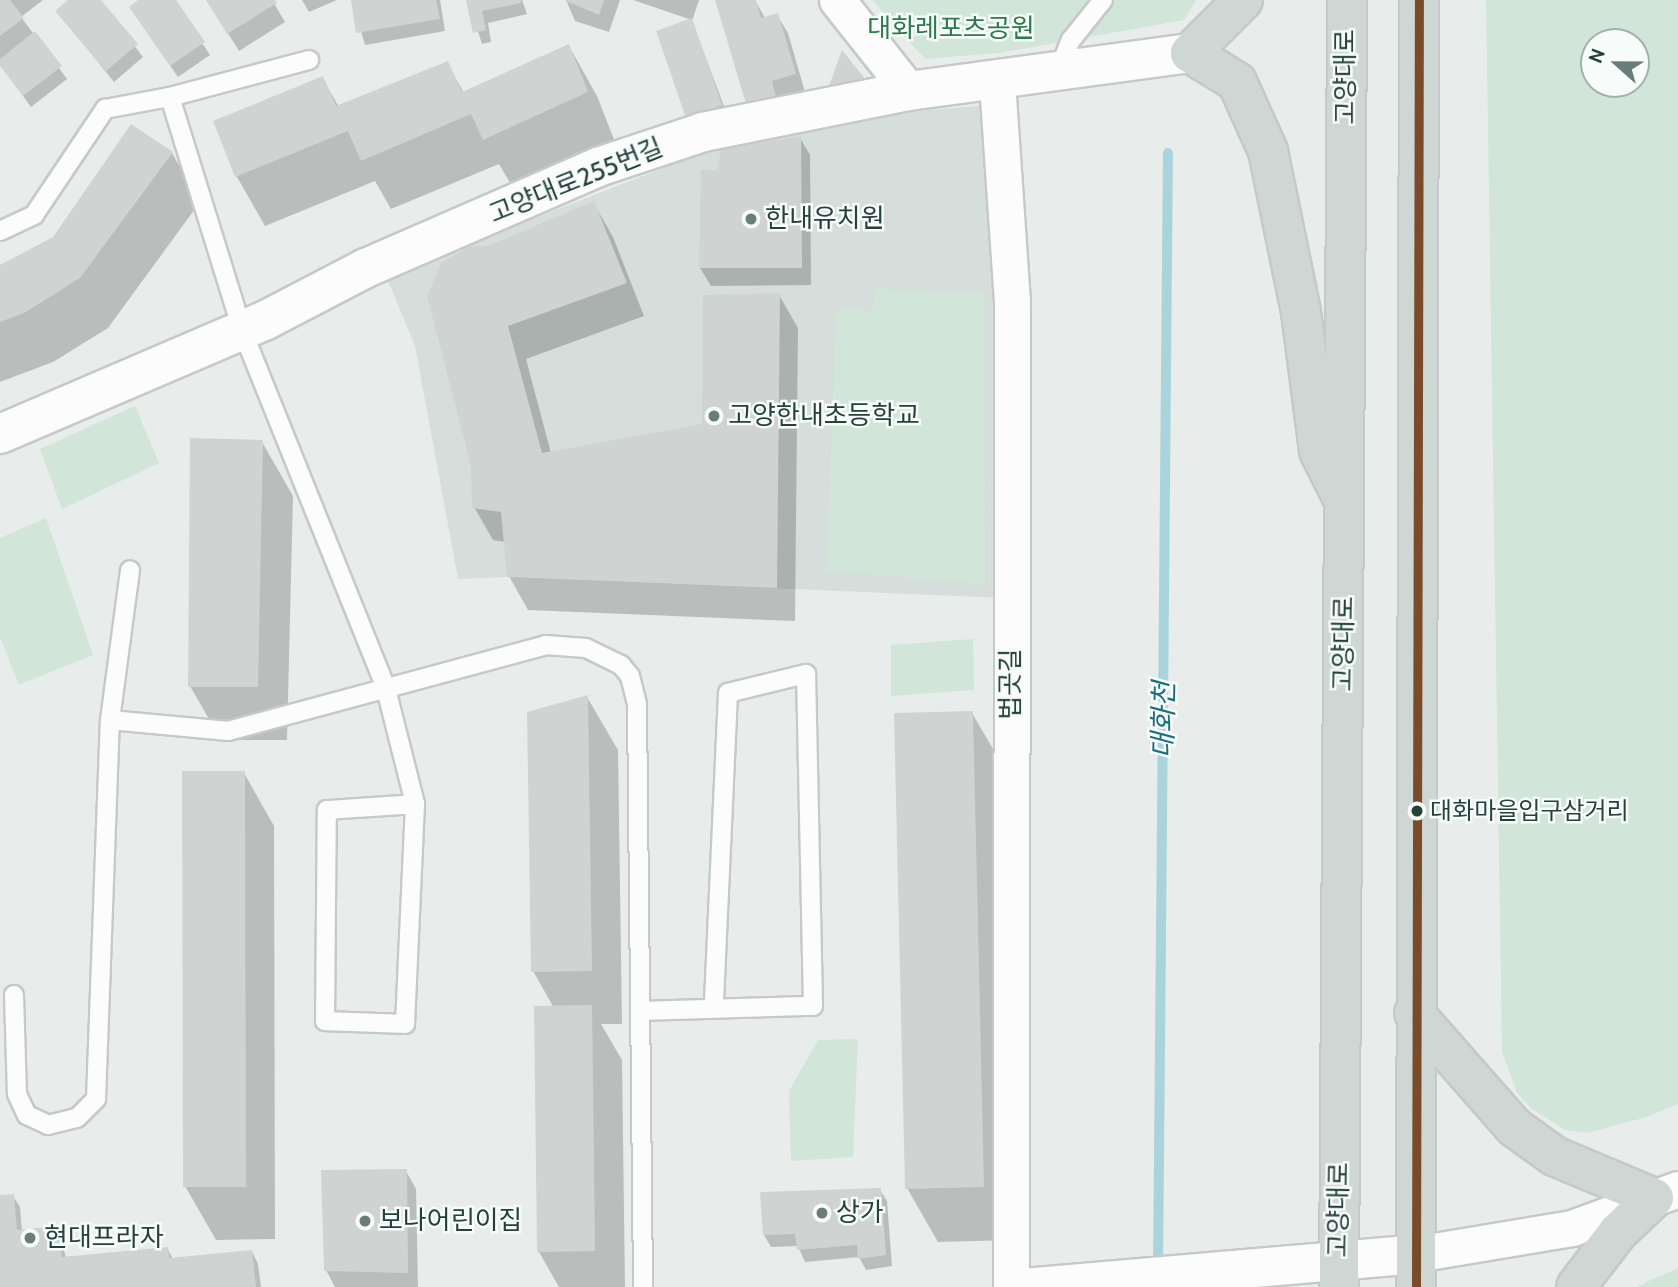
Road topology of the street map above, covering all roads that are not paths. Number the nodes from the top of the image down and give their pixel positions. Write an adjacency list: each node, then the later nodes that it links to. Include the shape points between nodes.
1 (837, 0): 10 (street)
2 (1103, 0): 8 (lane, via 1071,40)
3 (1243, 0): 6 (main road)
4 (1347, 0): 15 (main road, 고양대로)
5 (1419, 0): 23 (main road)
6 (1190, 53): 8 (street, 고양대로255번길); 15 (main road, via 1237,82 1268,151 1301,312 1319,451)
7 (309, 60): 11 (lane)
8 (1057, 74): 9 (street, 고양대로255번길)
9 (997, 82): 10 (street, 고양대로255번길); 28 (street, 법곳길, via 1012,301)
10 (909, 91): 13 (street, 고양대로255번길, via 703,132 598,167 366,268)
11 (170, 97): 12 (lane, via 105,109 34,215); 13 (lane)
12 (0, 231)
13 (242, 330): 14 (street, 고양대로255번길); 17 (lane)
14 (0, 434)
15 (1346, 504): 26 (main road, 고양대로)
16 (130, 570): 18 (lane)
17 (386, 689): 18 (lane, via 228,731); 19 (lane); 22 (lane, via 546,645 566,644 621,665 630,677 637,705)
18 (110, 720): 20 (lane, via 96,1099 77,1118 48,1125 27,1115 17,1094)
19 (415, 804): 19 (lane, via 405,1024 325,1021 327,810)
20 (14, 995)
21 (714, 1007): 21 (lane, via 813,1006 806,674 728,694); 22 (lane)
22 (640, 1011): 27 (lane)
23 (1414, 1013): 24 (main road, via 1514,1127 1553,1156); 25 (main road)
24 (1666, 1193): 25 (street, via 1572,1228); 29 (main road, via 1619,1232)
25 (1416, 1270): 26 (street)
26 (1339, 1274): 28 (street, via 1265,1267)
27 (643, 1287)
28 (1030, 1287)
29 (1576, 1287)

